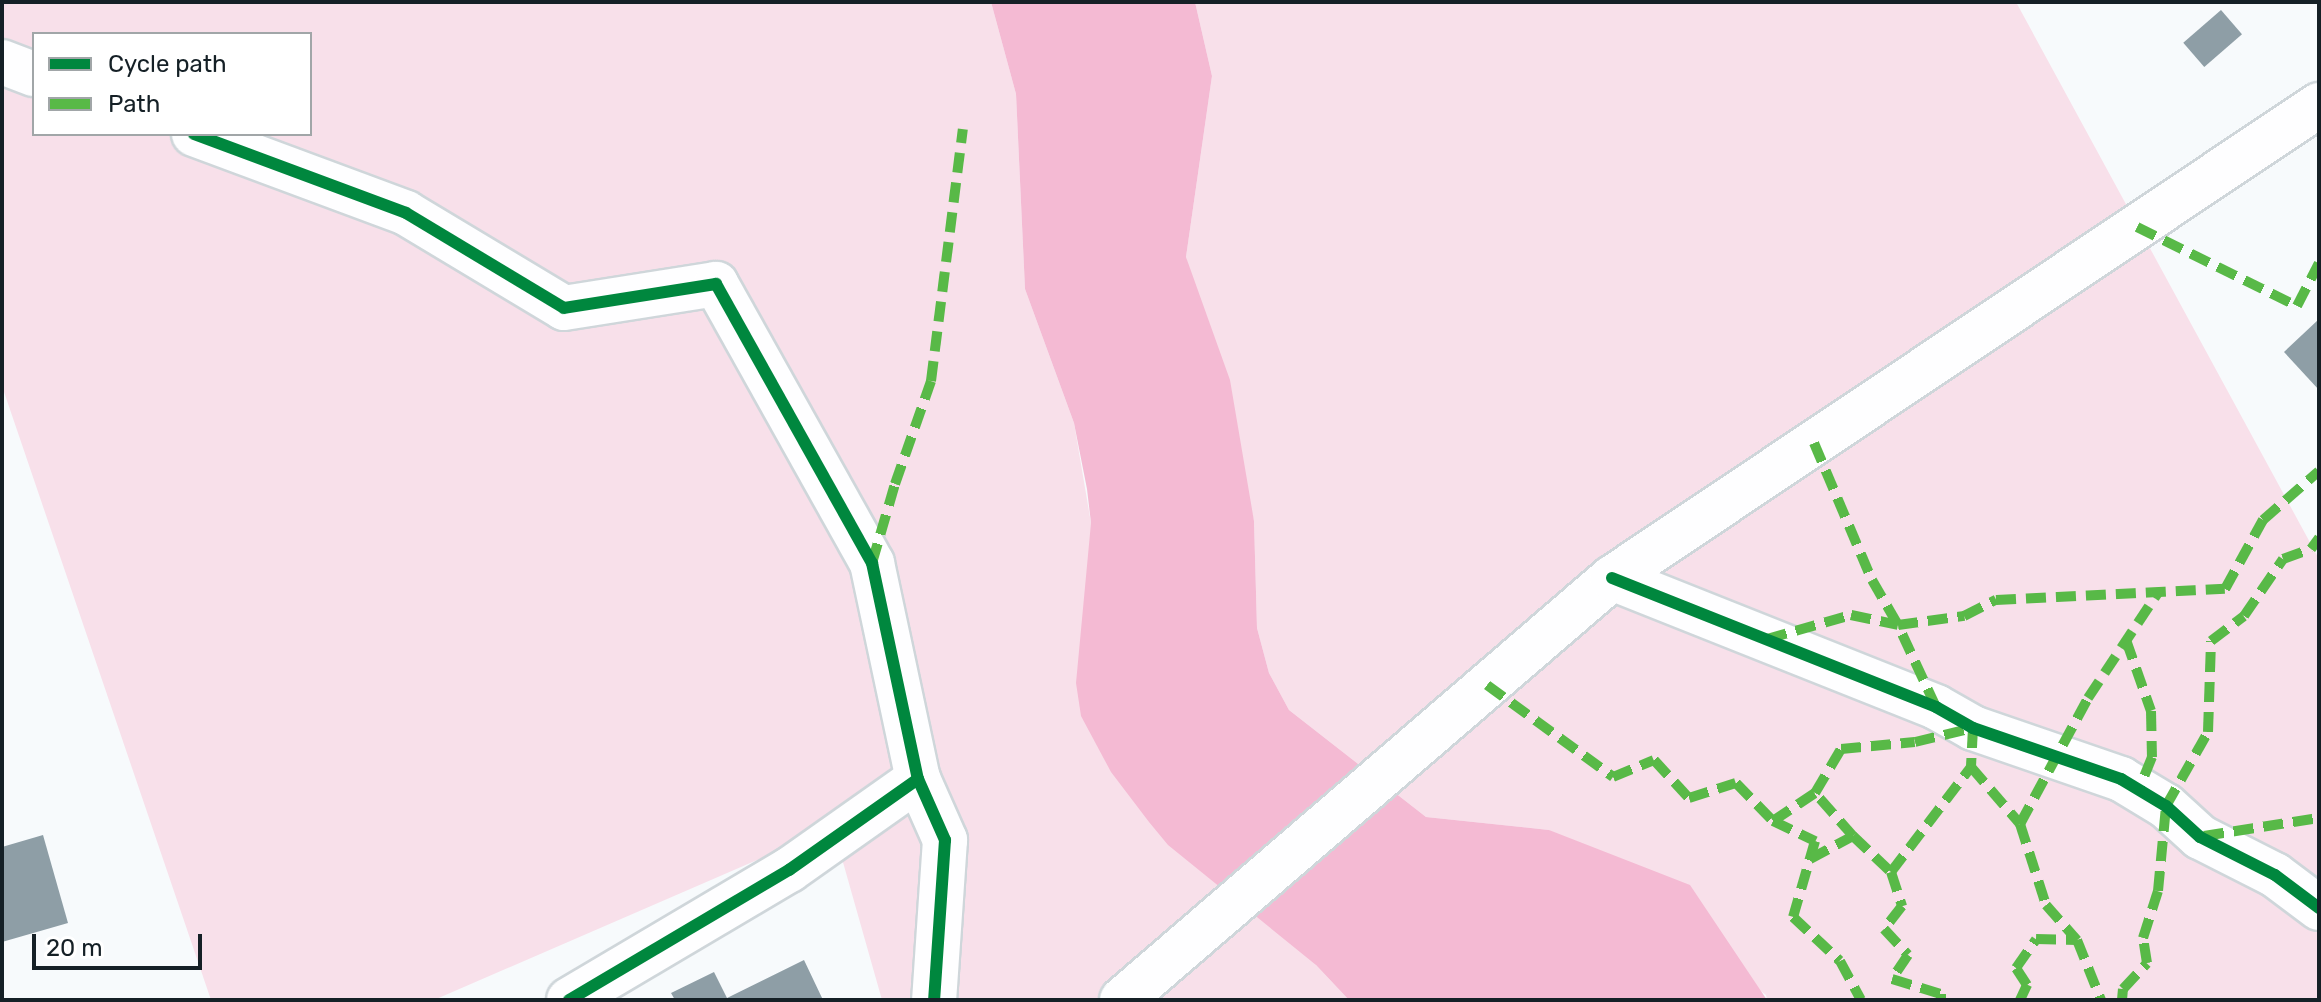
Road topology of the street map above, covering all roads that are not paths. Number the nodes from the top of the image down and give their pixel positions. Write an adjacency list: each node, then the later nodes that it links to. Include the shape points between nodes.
1 (2, 62): 2 (street)
2 (32, 73)
3 (2319, 105): 5 (street)
4 (199, 136): 6 (street, via 406,213 564,308 716,284 872,563)
5 (1612, 578): 7 (street, via 1936,707 1973,728 2121,779 2166,806 2200,837 2275,875); 10 (street)
6 (918, 779): 8 (street, via 789,870); 9 (street, via 945,840)
7 (2319, 908)
8 (569, 1000)
9 (934, 1000)
10 (1122, 1000)

